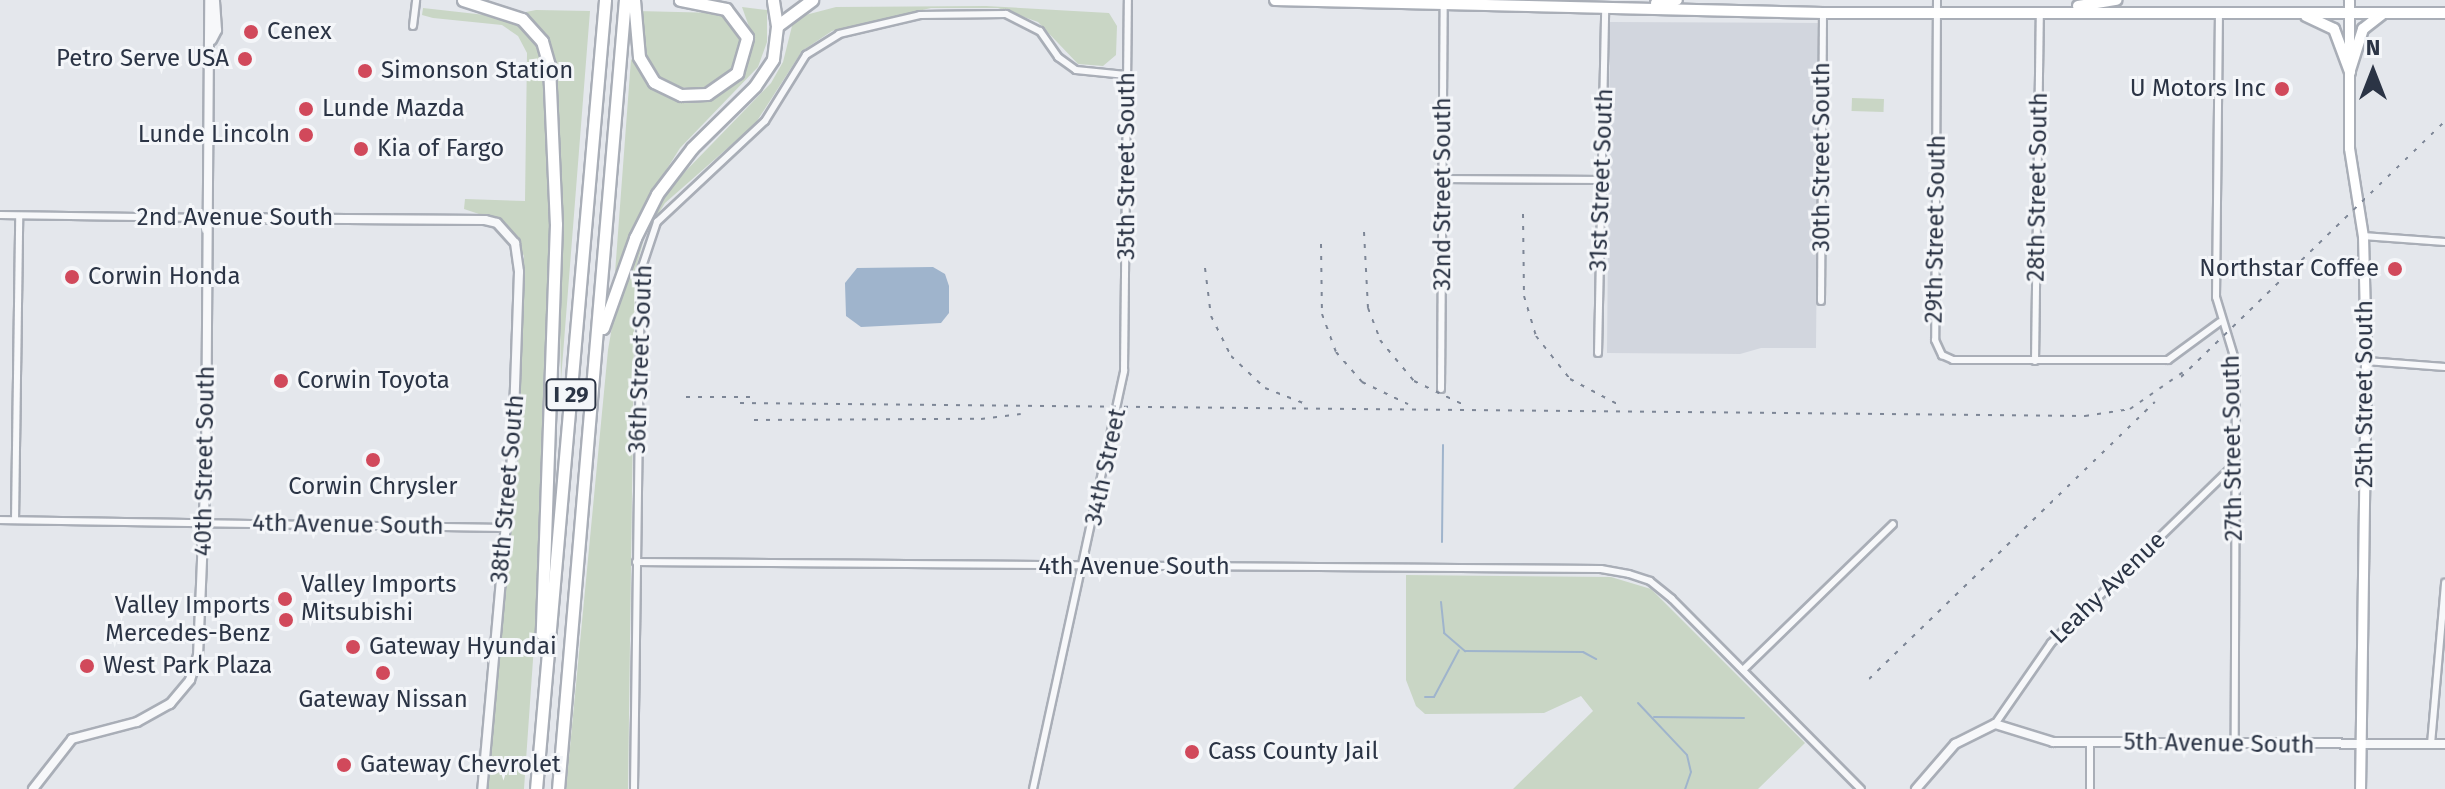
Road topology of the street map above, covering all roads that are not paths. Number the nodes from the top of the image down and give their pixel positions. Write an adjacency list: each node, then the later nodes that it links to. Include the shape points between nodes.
1 (212, 0): 35 (street, 40th Street South, via 217,30 212,40)
2 (416, 0): 27 (street)
3 (463, 0): 58 (highway, via 522,19 542,41 549,65 556,224)
4 (605, 0): 58 (highway, I 29)
5 (625, 0): 42 (highway, I 29)
6 (634, 0): 7 (highway, via 639,57 654,82 681,95 707,94 737,73 747,37 726,9)
7 (680, 0)
8 (773, 0): 28 (highway)
9 (812, 0): 28 (highway)
10 (1128, 0): 30 (street, 35th Street South)
11 (1275, 0): 15 (main road)
12 (1677, 0): 18 (main road)
13 (1937, 0): 21 (street, 29th Street South)
14 (2117, 0): 22 (main road)
15 (1444, 2): 17 (main road); 31 (street, 32nd Street South)
16 (2349, 6): 20 (main road); 24 (main road); 29 (main road, 25th Street South)
17 (1605, 7): 18 (main road); 32 (street, 31st Street South)
18 (1619, 8): 25 (main road)
19 (2219, 11): 20 (main road); 23 (main road); 40 (street, 27th Street South)
20 (2264, 11): 29 (main road, via 2329,24)
21 (1938, 12): 22 (main road); 25 (main road); 44 (street, 29th Street South, via 1937,349 1953,360)
22 (2024, 12): 23 (main road)
23 (2040, 12): 44 (street, 28th Street South)
24 (2389, 12): 26 (main road); 29 (main road, via 2372,18 2363,29)
25 (1823, 13): 39 (street, 30th Street South)
26 (2445, 13)
27 (413, 26)
28 (777, 26): 42 (highway, via 773,59 764,75 692,148 657,194 635,238)
29 (2350, 72): 37 (main road, 25th Street South, via 2349,148)
30 (1126, 75): 41 (street, 35th Street South); 54 (street, 36th Street South, via 1076,70 1040,31 1006,14 904,18 839,34 806,55 765,121 666,211 649,238 641,270)
31 (1443, 179): 32 (street); 47 (street, 32nd Street South)
32 (1601, 180): 43 (street, 31st Street South)
33 (0, 215): 34 (street, 2nd Avenue South)
34 (19, 216): 35 (street, 2nd Avenue South); 50 (street)
35 (209, 218): 36 (street, 2nd Avenue South); 51 (street, 40th Street South)
36 (469, 220): 53 (street, 38th Street South, via 497,223 517,250 517,377)
37 (2363, 236): 38 (street); 45 (main road, 25th Street South)
38 (2445, 242)
39 (1821, 301)
40 (2220, 322): 44 (street, 29th Street South, via 2168,360); 48 (street, 27th Street South, via 2236,363)
41 (1127, 332): 55 (street, 34th Street, via 1116,420)
42 (598, 343): 68 (highway, I 29)
43 (1598, 353)
44 (2035, 361)
45 (2366, 361): 46 (street); 64 (main road, 25th Street South)
46 (2445, 367)
47 (1441, 389)
48 (2235, 464): 59 (street, Leahy Avenue, via 2051,643); 63 (street, 27th Street South)
49 (0, 520): 50 (street, 4th Avenue South)
50 (15, 520): 51 (street, 4th Avenue South)
51 (204, 523): 53 (street, 4th Avenue South); 65 (street, 40th Street South, via 200,636 190,680 170,704 148,718 72,739)
52 (1893, 524): 57 (street)
53 (503, 528): 66 (street, 38th Street South)
54 (636, 562): 55 (street, 4th Avenue South); 69 (street, 36th Street South)
55 (1084, 567): 57 (street, 4th Avenue South, via 1601,569 1650,581); 70 (street, 34th Street)
56 (2445, 583): 61 (street)
57 (1743, 670): 71 (street)
58 (542, 704): 67 (highway, I 29)
59 (1995, 724): 60 (street, 5th Avenue South, via 2053,742); 72 (street, via 1955,744)
60 (2090, 743): 63 (street, 5th Avenue South); 73 (street)
61 (2431, 744): 62 (street, 5th Avenue South); 64 (street, 5th Avenue South)
62 (2445, 744)
63 (2235, 745): 64 (street, 5th Avenue South)
64 (2361, 745): 74 (main road, 25th Street South)
65 (33, 789)
66 (482, 789)
67 (536, 789)
68 (558, 789)
69 (634, 789)
70 (1033, 789)
71 (1861, 789)
72 (1916, 789)
73 (2090, 789)
74 (2360, 789)

